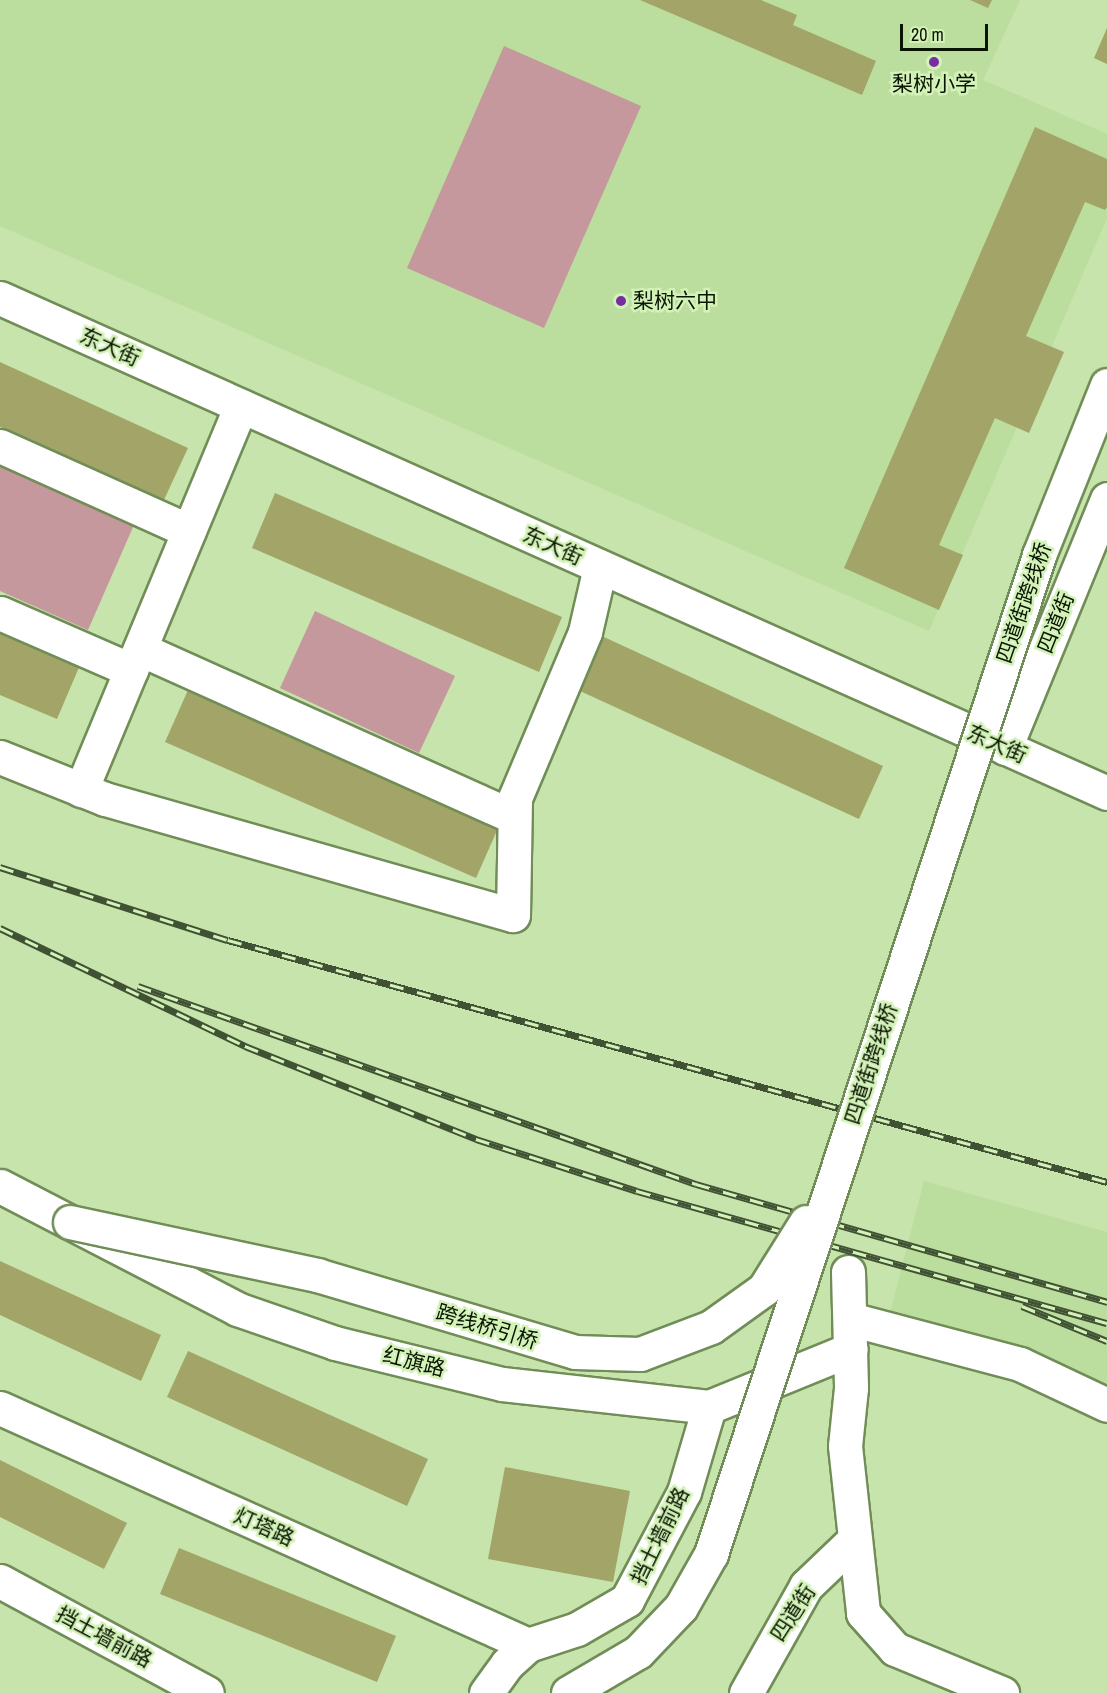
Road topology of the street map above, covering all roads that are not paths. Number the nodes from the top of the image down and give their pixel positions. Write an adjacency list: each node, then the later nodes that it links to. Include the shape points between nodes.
1 (0, 298): 3 (street, 东大街)
2 (1107, 385): 15 (street, 四道街跨线桥, bridge, via 1039,555)
3 (241, 406): 6 (street); 7 (street, 东大街)
4 (0, 446): 6 (street)
5 (1107, 499): 10 (street, 四道街)
6 (189, 531): 9 (street)
7 (600, 567): 10 (street, 东大街); 14 (street, via 585,632 515,798)
8 (0, 613): 9 (street)
9 (135, 660): 12 (street); 14 (street)
10 (1005, 748): 13 (street, 东大街)
11 (0, 757): 12 (street)
12 (81, 790): 14 (street, via 513,915)
13 (1107, 793)
14 (514, 817)
15 (834, 1177): 17 (street, 跨线桥引桥, bridge, via 764,1289 711,1327 640,1354 575,1352 317,1275); 28 (street, 四道街跨线桥, bridge, via 711,1554 681,1607 638,1652)
16 (0, 1186): 17 (street, 红旗路)
17 (70, 1222): 21 (street, 红旗路, via 237,1309 335,1343 502,1383)
18 (848, 1272): 19 (street)
19 (850, 1334): 20 (street, via 1020,1364); 21 (street, 红旗路); 23 (street, via 844,1446)
20 (1107, 1405)
21 (709, 1407): 25 (street, 挡土墙前路, via 684,1492 627,1600 577,1629)
22 (0, 1408): 25 (street, 灯塔路)
23 (852, 1542): 29 (street, 四道街, via 807,1586); 30 (street, via 863,1613 895,1649)
24 (0, 1581): 26 (street, 挡土墙前路)
25 (528, 1646): 27 (street, 挡土墙前路, via 507,1664)
26 (207, 1693)
27 (486, 1693)
28 (567, 1693)
29 (746, 1693)
30 (1002, 1693)

